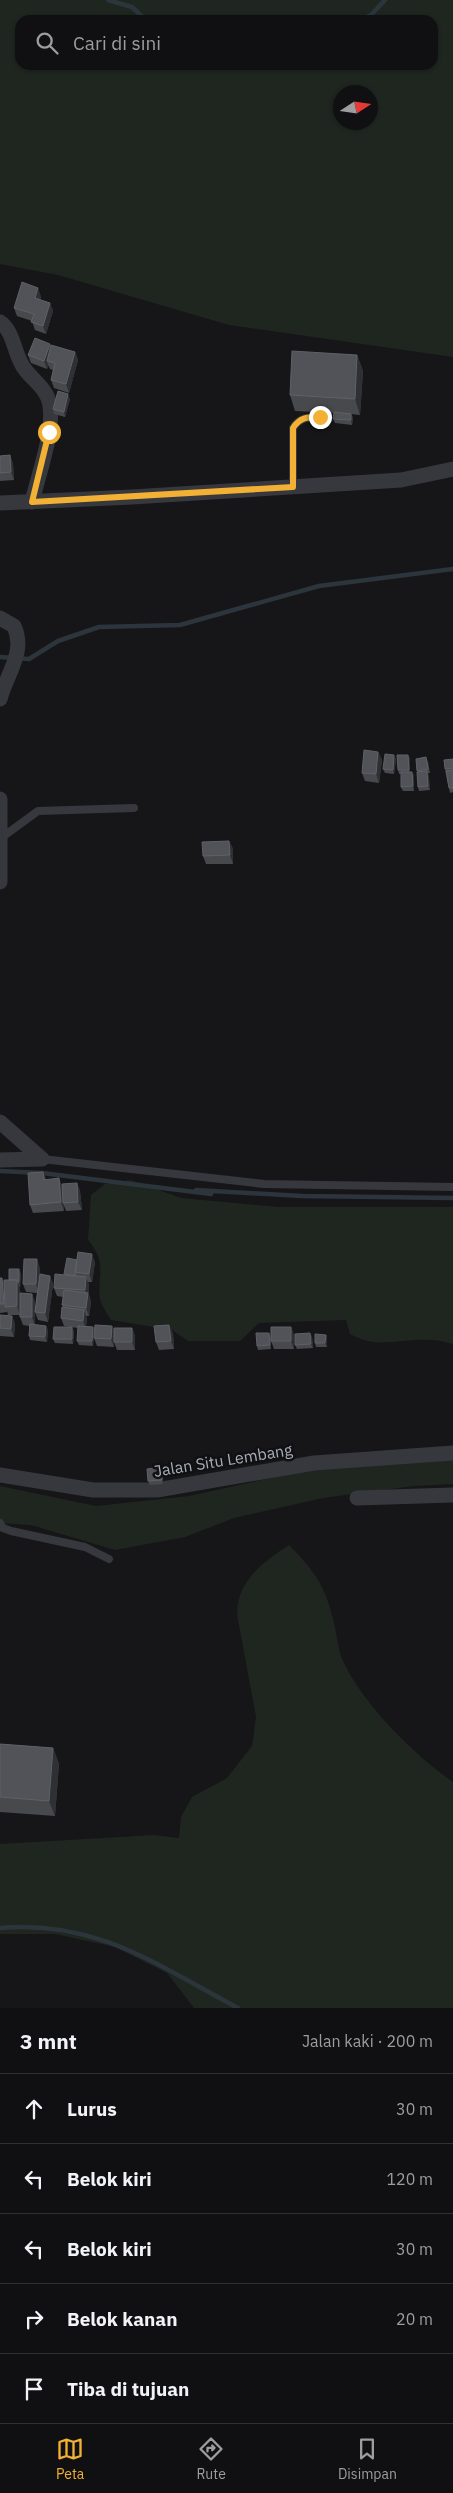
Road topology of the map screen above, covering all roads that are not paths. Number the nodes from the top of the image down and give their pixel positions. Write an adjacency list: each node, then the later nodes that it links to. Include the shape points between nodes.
1 (0, 322): 5 (street, via 12,339 24,370 46,393 51,404 49,432)
2 (320, 417): 4 (lane, via 305,417 293,428)
3 (453, 469): 4 (street, via 401,480)
4 (293, 487): 5 (street)
5 (32, 502): 6 (street)
6 (0, 503)
7 (0, 618): 8 (street, via 14,626 19,651)
8 (0, 699)
9 (0, 799): 11 (street)
10 (134, 808): 11 (lane, via 38,811)
11 (1, 838): 12 (street)
12 (0, 882)
13 (0, 1122): 15 (street)
14 (0, 1160): 15 (street)
15 (42, 1160): 16 (lane, via 264,1184)
16 (453, 1187)
17 (453, 1454): 18 (street, Jalan Situ Lembang, via 314,1462 157,1490 92,1490)
18 (0, 1476)
19 (453, 1495): 20 (street)
20 (357, 1498)
21 (0, 1523): 22 (lane, via 12,1531 85,1547)
22 (109, 1559)

